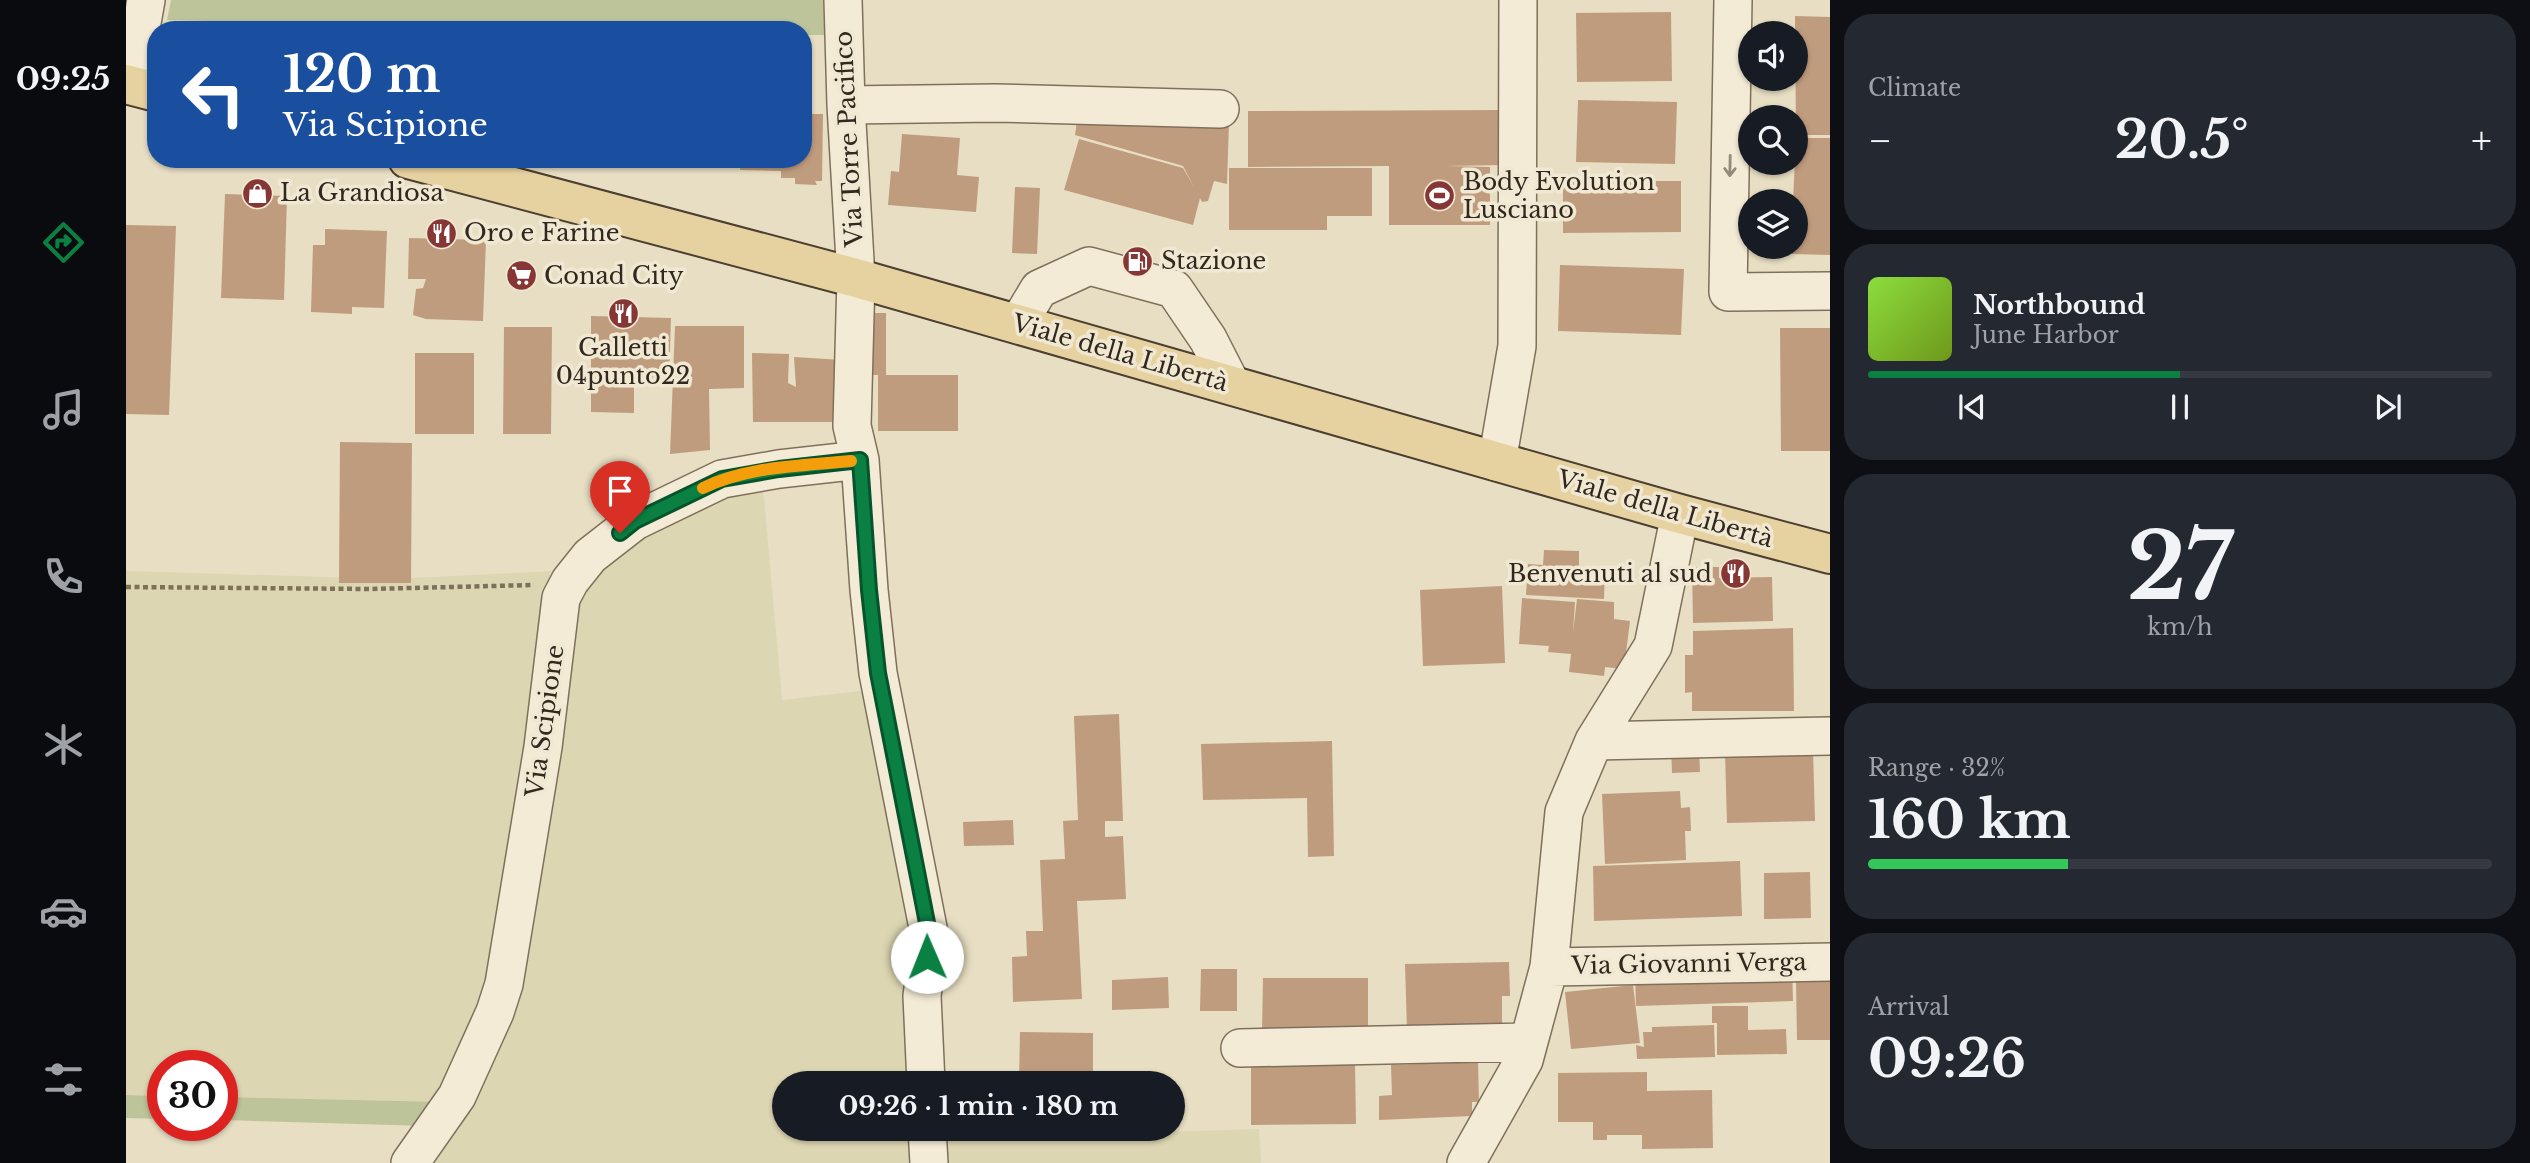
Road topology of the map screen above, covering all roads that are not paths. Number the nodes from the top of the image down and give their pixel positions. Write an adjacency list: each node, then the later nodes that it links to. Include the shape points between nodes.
1 (146, 0): 5 (street)
2 (842, 0): 6 (street, Via Torre Pacifico)
3 (1518, 0): 14 (street, via 1517,346)
4 (1733, 0): 10 (street, one-way to 10, via 1728,292)
5 (137, 87)
6 (846, 105): 7 (street, via 995,103); 9 (street, Via Torre Pacifico)
7 (1220, 109)
8 (442, 168): 9 (main road, Viale della Libertà)
9 (856, 278): 11 (main road, Viale della Libertà); 13 (street, Via Torre Pacifico, via 852,426)
10 (1830, 291)
11 (1018, 324): 12 (main road, Viale della Libertà); 12 (street, via 1039,289 1089,266 1174,289)
12 (1231, 384): 14 (main road, Viale della Libertà)
13 (860, 460): 25 (street, via 878,673 930,938 922,996); 27 (street, Via Scipione, via 722,479 635,521 590,556 573,577 561,598 543,747 504,984 457,1096)
14 (1497, 461): 15 (main road, Viale della Libertà)
15 (1680, 514): 16 (main road, Viale della Libertà); 20 (street, via 1653,646)
16 (1720, 524): 17 (street, via 1763,518); 18 (main road, Viale della Libertà)
17 (1830, 534)
18 (1830, 554)
19 (1830, 736): 20 (street)
20 (1594, 741): 22 (street, via 1564,813)
21 (1830, 962): 22 (street, Via Giovanni Verga)
22 (1549, 967): 23 (street)
23 (1528, 1042): 24 (street); 29 (street, via 1524,1060)
24 (1240, 1048)
25 (925, 1071)
26 (928, 1141): 28 (street)
27 (410, 1163)
28 (929, 1163)
29 (1466, 1163)

